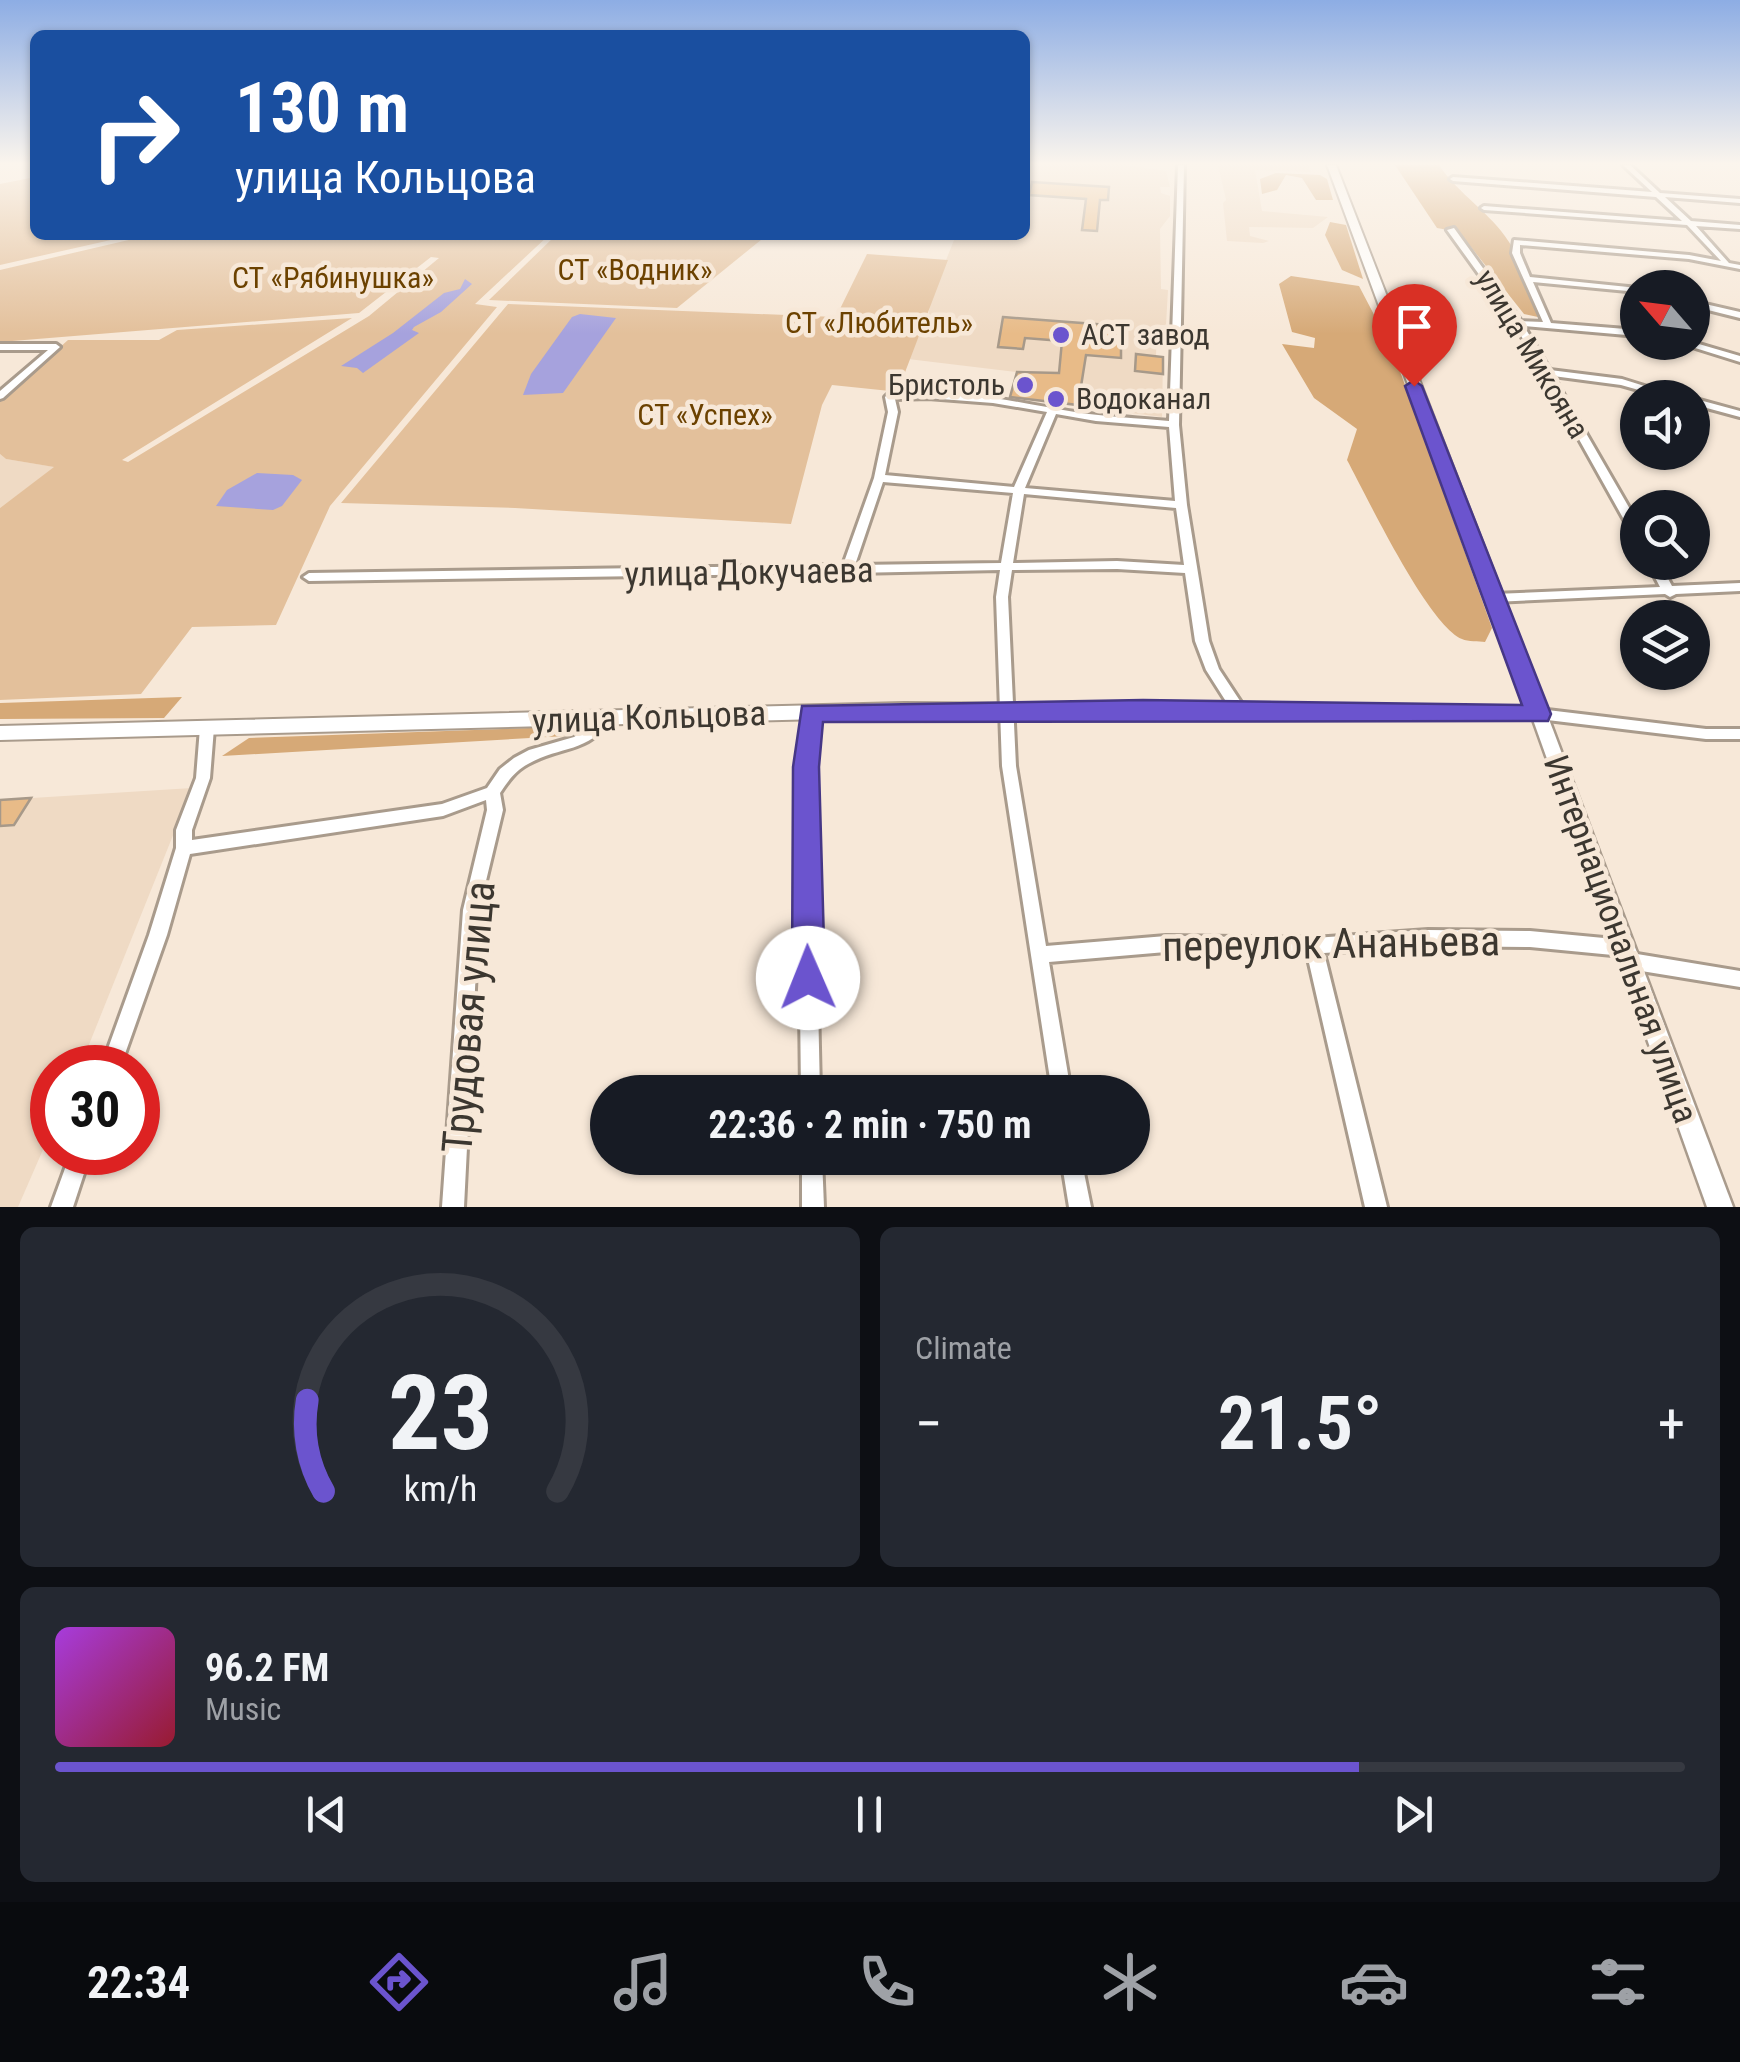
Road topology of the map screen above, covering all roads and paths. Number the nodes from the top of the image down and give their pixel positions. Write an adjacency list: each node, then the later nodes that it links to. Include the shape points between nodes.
1 (1179, 221): 26 (street)
2 (1352, 221): 38 (main road, Интернациональная улица)
3 (1647, 221): 5 (street)
4 (1688, 221): 5 (street)
5 (1692, 225): 6 (street); 8 (street)
6 (1740, 227)
7 (1450, 230): 14 (street, улица Микояна)
8 (1726, 262): 9 (street); 10 (street, via 1514,243)
9 (1740, 267)
10 (1531, 279): 11 (street); 15 (street)
11 (1620, 288)
12 (1710, 308): 13 (street)
13 (1740, 315)
14 (1518, 323): 15 (street); 20 (street, улица Микояна)
15 (1548, 325): 16 (street)
16 (1620, 331)
17 (0, 347): 22 (street, via 54,349)
18 (1710, 350): 19 (street)
19 (1740, 359)
20 (1548, 373): 21 (street); 29 (street, улица Микояна)
21 (1620, 382)
22 (0, 396)
23 (1710, 406): 25 (street)
24 (1052, 411): 26 (street); 27 (street, via 1019,403 890,397); 28 (street)
25 (1740, 414)
26 (1174, 424): 30 (street)
27 (879, 478): 28 (street); 33 (street)
28 (1019, 488): 30 (street); 32 (street)
29 (1620, 502)
30 (1181, 505): 31 (street)
31 (1189, 569): 32 (street, улица Докучаева); 40 (street, via 1202,641)
32 (1003, 570): 33 (street, улица Докучаева); 39 (street)
33 (847, 571): 34 (street, улица Докучаева)
34 (309, 578)
35 (1663, 580): 37 (street)
36 (1740, 587): 37 (street)
37 (1670, 592): 38 (street)
38 (1494, 598): 42 (main road, Интернациональная улица)
39 (1004, 710): 40 (main road, улица Кольцова); 41 (main road, улица Кольцова); 50 (street)
40 (1239, 710): 42 (main road, улица Кольцова)
41 (812, 712): 43 (main road, улица Кольцова); 54 (street, via 806,825)
42 (1538, 714): 46 (street); 51 (street, Интернациональная улица)
43 (606, 718): 44 (main road, улица Кольцова); 47 (street, via 585,739 521,758)
44 (207, 728): 45 (main road, улица Кольцова); 48 (street, via 203,778)
45 (0, 733)
46 (1740, 734)
47 (492, 792): 48 (street, via 443,810); 60 (street, Трудовая улица, via 496,810 471,910)
48 (184, 848): 53 (street)
49 (1314, 946): 50 (street, переулок Ананьева, via 1166,944); 51 (street, переулок Ананьева, via 1490,938 1584,942); 63 (street)
50 (1038, 954): 55 (street)
51 (1627, 955): 52 (street, переулок Ананьева); 64 (street, Интернациональная улица)
52 (1740, 979)
53 (118, 1045)
54 (810, 1075)
55 (1057, 1075)
56 (73, 1175): 59 (street)
57 (812, 1175): 61 (street)
58 (1075, 1175): 62 (street)
59 (62, 1207)
60 (453, 1207)
61 (812, 1207)
62 (1080, 1207)
63 (1376, 1207)
64 (1720, 1207)

